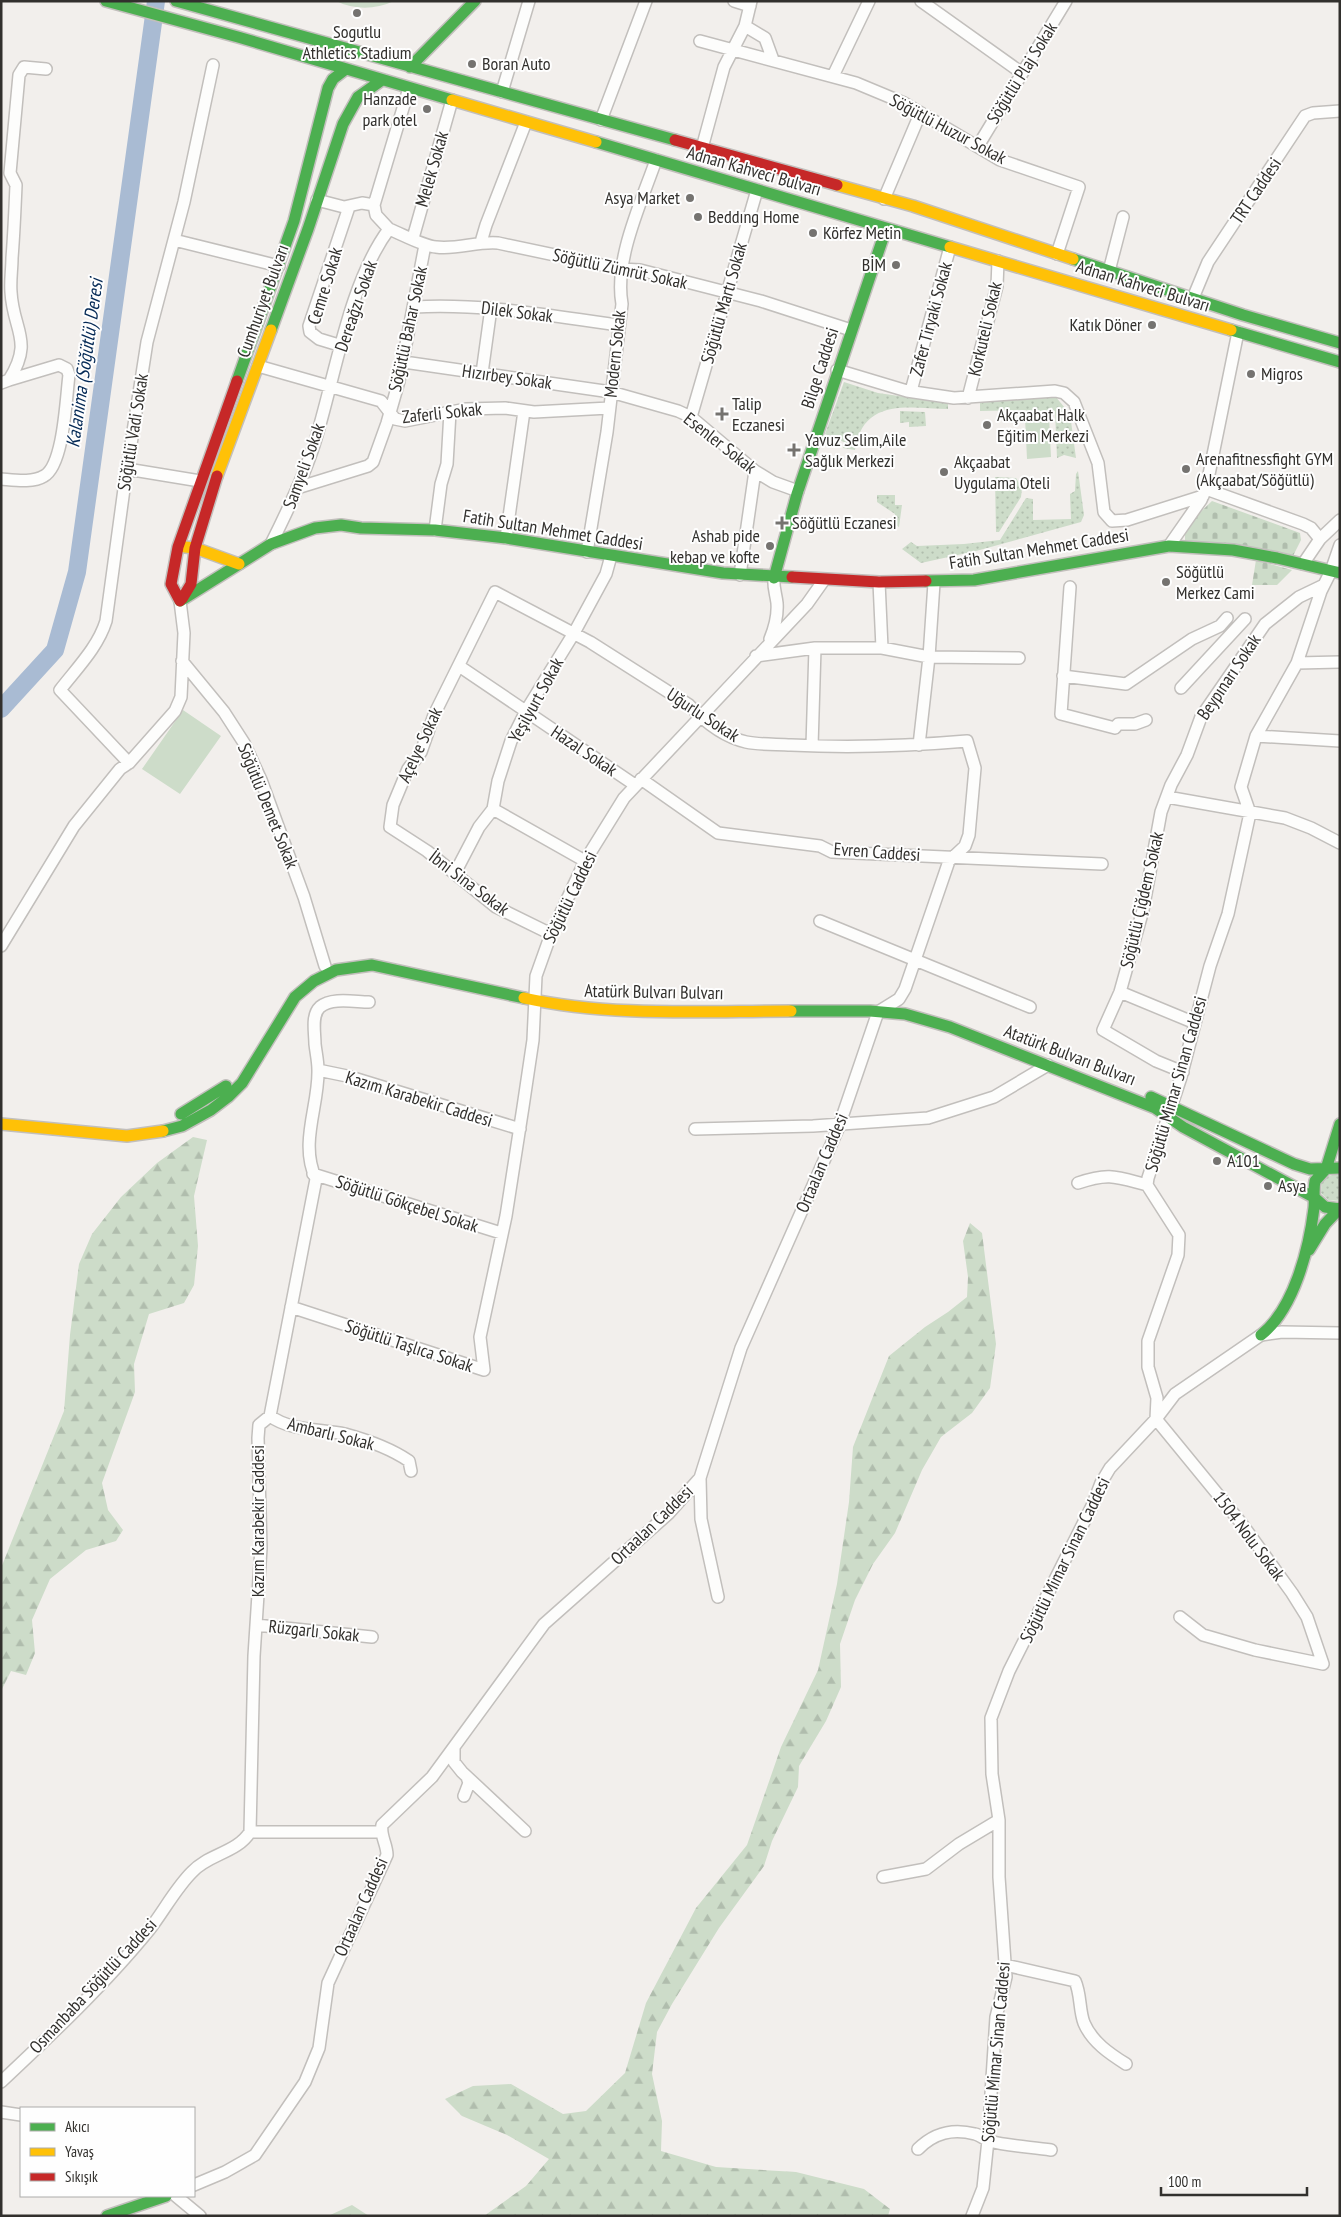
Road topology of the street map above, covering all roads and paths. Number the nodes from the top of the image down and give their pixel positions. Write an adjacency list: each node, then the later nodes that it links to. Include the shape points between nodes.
1 (106, 1): 18 (main road, Adnan Kahveci Bulvarı)
2 (176, 1): 16 (main road, Adnan Kahveci Bulvarı)
3 (476, 1): 16 (main road)
4 (529, 1): 23 (street)
5 (646, 1): 27 (street)
6 (734, 1): 10 (street)
7 (869, 1): 20 (street)
8 (921, 1): 19 (street)
9 (1066, 1): 19 (street, Söğütlü Plaj Sokak)
10 (750, 4): 11 (street)
11 (745, 26): 13 (street); 14 (street, via 765,38)
12 (700, 41): 13 (street, Söğütlü Huzur Sokak)
13 (735, 51): 14 (street, Söğütlü Huzur Sokak); 30 (street, via 724,67)
14 (773, 60): 20 (street, Söğütlü Huzur Sokak)
15 (213, 65): 42 (street, Söğütlü Vadi Sokak)
16 (410, 66): 23 (main road, Adnan Kahveci Bulvarı)
17 (46, 69): 32 (street, via 24,67 18,75)
18 (346, 69): 21 (main road, Adnan Kahveci Bulvarı); 48 (main road, Cumhuriyet Bulvarı, via 333,78 328,88 294,221)
19 (1022, 73): 29 (street, Söğütlü Plaj Sokak)
20 (833, 76): 26 (street, Söğütlü Huzur Sokak, via 904,103)
21 (382, 80): 22 (main road, Adnan Kahveci Bulvarı); 35 (main road, Cumhuriyet Bulvarı, via 352,104)
22 (409, 88): 24 (main road, Adnan Kahveci Bulvarı); 36 (street)
23 (502, 92): 27 (main road, Adnan Kahveci Bulvarı)
24 (452, 100): 28 (main road, Adnan Kahveci Bulvarı); 41 (street, Melek Sokak)
25 (1340, 112): 52 (street, TRT Caddesi, via 1305,116 1208,262)
26 (920, 114): 29 (street, Söğütlü Huzur Sokak); 34 (street)
27 (602, 120): 30 (main road, Adnan Kahveci Bulvarı)
28 (526, 122): 31 (main road, Adnan Kahveci Bulvarı); 43 (street)
29 (978, 146): 46 (street, Söğütlü Huzur Sokak, via 1000,160 1079,187)
30 (702, 148): 34 (main road, Adnan Kahveci Bulvarı)
31 (656, 160): 33 (main road, Adnan Kahveci Bulvarı); 49 (street, Modern Sokak)
32 (6, 175): 65 (street, via 16,185 11,292 23,342 19,362)
33 (757, 190): 40 (main road, Adnan Kahveci Bulvarı); 51 (street, Söğütlü Martı Sokak)
34 (884, 198): 46 (main road, Adnan Kahveci Bulvarı)
35 (317, 200): 37 (street); 62 (main road, Cumhuriyet Bulvarı)
36 (374, 205): 37 (street, via 362,203); 39 (street, via 376,215)
37 (349, 207): 59 (street, Cemre Sokak, via 310,326 314,336)
38 (1123, 217): 50 (street)
39 (388, 229): 41 (street, Söğütlü Zümrüt Sokak); 59 (street, Dereağzı Sokak, via 366,270)
40 (886, 229): 45 (main road, Adnan Kahveci Bulvarı); 56 (main road, Bilge Caddesi)
41 (413, 238): 44 (street, Söğütlü Zümrüt Sokak)
42 (174, 240): 48 (street); 75 (street, Söğütlü Vadi Sokak, via 147,342)
43 (481, 242): 44 (street, Söğütlü Zümrüt Sokak, via 447,248); 49 (street, Söğütlü Zümrüt Sokak)
44 (425, 244): 53 (street, Söğütlü Bahar Sokak)
45 (950, 247): 47 (main road, Adnan Kahveci Bulvarı); 67 (street, Zafer Tiryaki Sokak)
46 (1057, 254): 50 (main road, Adnan Kahveci Bulvarı)
47 (998, 261): 57 (main road, Adnan Kahveci Bulvarı); 69 (street, Korkuteli Sokak, via 997,286)
48 (279, 266): 78 (main road, Cumhuriyet Bulvarı)
49 (621, 269): 51 (street, Söğütlü Zümrüt Sokak, via 640,270); 55 (street, Modern Sokak)
50 (1109, 271): 52 (main road, Adnan Kahveci Bulvarı)
51 (727, 293): 56 (street, Söğütlü Zümrüt Sokak); 74 (street, Söğütlü Martı Sokak)
52 (1193, 298): 58 (main road, Adnan Kahveci Bulvarı)
53 (414, 307): 54 (street, Dilek Sokak); 60 (street, Söğütlü Bahar Sokak)
54 (490, 308): 55 (street, Dilek Sokak); 64 (street)
55 (619, 326): 68 (street, Modern Sokak)
56 (851, 330): 63 (main road, Bilge Caddesi)
57 (1238, 332): 61 (main road, Adnan Kahveci Bulvarı); 81 (street)
58 (1340, 343)
59 (342, 346): 66 (street, Dereağzı Sokak)
60 (404, 362): 64 (street, Hızırbey Sokak); 73 (street, Söğütlü Bahar Sokak)
61 (1340, 362)
62 (258, 366): 66 (street, Zaferli Sokak); 90 (main road, Cumhuriyet Bulvarı, via 217,475)
63 (837, 370): 67 (street, Korkuteli Sokak); 80 (main road, Bilge Caddesi)
64 (482, 373): 68 (street, Hızırbey Sokak)
65 (5, 381): 77 (street, via 59,365 67,369 69,375 59,452 51,470 32,479)
66 (330, 386): 73 (street, Zaferli Sokak, via 381,401); 79 (street, Samyeli Sokak, via 314,447)
67 (911, 391): 69 (street, Korkuteli Sokak)
68 (611, 392): 70 (street, Modern Sokak); 74 (street, Esenler Sokak)
69 (968, 398): 81 (street, Korkuteli Sokak, via 1055,391 1070,396 1098,463 1104,512 1112,521 1127,520)
70 (610, 408): 71 (street, Zaferli Sokak); 91 (street, Modern Sokak)
71 (524, 411): 72 (street, Zaferli Sokak, via 504,408); 84 (street)
72 (450, 412): 73 (street, Zaferli Sokak, via 405,421 395,419); 83 (street, via 447,464)
73 (390, 413): 79 (street, Söğütlü Bahar Sokak, via 373,462)
74 (691, 416): 76 (street, Esenler Sokak)
75 (127, 469): 78 (street); 127 (street, Söğütlü Vadi Sokak, via 103,632 60,690)
76 (755, 471): 80 (street, Esenler Sokak); 96 (street)
77 (1, 479)
78 (200, 481): 89 (main road, Cumhuriyet Bulvarı)
79 (297, 488): 86 (street, Samyeli Sokak)
80 (798, 491): 97 (main road, Bilge Caddesi)
81 (1204, 492): 85 (street, via 1304,524 1312,528); 88 (street)
82 (1340, 520): 85 (street)
83 (435, 530): 84 (main road, Fatih Sultan Mehmet Caddesi); 86 (main road, Fatih Sultan Mehmet Caddesi, via 341,525 315,528)
84 (506, 538): 91 (main road, Fatih Sultan Mehmet Caddesi)
85 (1320, 539): 94 (street)
86 (271, 544): 93 (main road, Fatih Sultan Mehmet Caddesi)
87 (1340, 545): 95 (street)
88 (1169, 546): 94 (main road, Fatih Sultan Mehmet Caddesi, via 1213,547); 100 (main road, Fatih Sultan Mehmet Caddesi, via 974,580)
89 (178, 547): 90 (main road); 104 (main road, Cumhuriyet Bulvarı, via 171,584)
90 (195, 548): 93 (main road); 104 (main road, Cumhuriyet Bulvarı, via 191,584)
91 (587, 552): 92 (main road, Fatih Sultan Mehmet Caddesi)
92 (611, 556): 96 (main road, Fatih Sultan Mehmet Caddesi); 107 (street, Yeşilyurt Sokak, via 606,574)
93 (239, 564): 104 (main road, Fatih Sultan Mehmet Caddesi)
94 (1303, 564): 95 (main road, Fatih Sultan Mehmet Caddesi)
95 (1335, 572): 101 (street)
96 (740, 575): 97 (main road, Fatih Sultan Mehmet Caddesi)
97 (774, 578): 98 (main road, Fatih Sultan Mehmet Caddesi); 108 (street, via 776,624)
98 (824, 580): 99 (main road, Fatih Sultan Mehmet Caddesi); 108 (street, Söğütlü Caddesi, via 807,604)
99 (879, 582): 100 (main road, Fatih Sultan Mehmet Caddesi); 110 (street)
100 (934, 582): 112 (street)
101 (1324, 585): 116 (street); 129 (street, Beypınarı Sokak, via 1299,597 1265,624 1254,638 1201,717)
102 (1070, 587): 118 (street)
103 (495, 592): 107 (street, Uğurlu Sokak); 117 (street, Açelye Sokak)
104 (180, 601): 114 (street, via 184,633)
105 (1227, 618): 118 (street, via 1220,626 1192,639 1126,684)
106 (1245, 619): 119 (street)
107 (574, 633): 120 (street, Yeşilyurt Sokak); 121 (street, Uğurlu Sokak, via 689,705)
108 (768, 643): 111 (street, Söğütlü Caddesi)
109 (816, 648): 110 (street); 111 (street); 126 (street)
110 (882, 648): 112 (street)
111 (756, 656): 121 (street, Söğütlü Caddesi)
112 (929, 657): 113 (street); 125 (street)
113 (1019, 658)
114 (182, 661): 127 (street, via 183,685 175,711); 142 (street, Söğütlü Demet Sokak, via 224,712 244,743 304,897)
115 (1340, 662): 116 (street)
116 (1297, 663): 123 (street)
117 (459, 666): 120 (street, Hazal Sokak); 132 (street, Açelye Sokak, via 434,715 421,752 398,792 390,815)
118 (1064, 676): 122 (street, via 1060,714 1115,728 1118,724)
119 (1181, 688)
120 (526, 711): 128 (street, Hazal Sokak); 130 (street, Yeşilyurt Sokak, via 511,740)
121 (702, 718): 126 (street, Uğurlu Sokak, via 745,742); 128 (street, Söğütlü Caddesi)
122 (1146, 720)
123 (1256, 736): 124 (street); 131 (street, via 1241,787)
124 (1340, 741)
125 (919, 745): 126 (street, Uğurlu Sokak); 134 (street, Uğurlu Sokak, via 967,741 975,768 975,782 968,835 965,846)
126 (812, 746)
127 (129, 763): 140 (street, via 120,769 74,826)
128 (638, 782): 134 (street, Evren Caddesi, via 710,829 729,836 820,846 832,852); 135 (street, Söğütlü Caddesi, via 620,803)
129 (1167, 797): 131 (street); 143 (street, Söğütlü Çiğdem Sokak, via 1157,829 1143,910)
130 (493, 809): 135 (street); 137 (street, Yeşilyurt Sokak, via 479,827)
131 (1250, 813): 133 (street, via 1296,821); 149 (street, Söğütlü Mimar Sinan Caddesi, via 1228,914)
132 (390, 827): 137 (street, İbni Sina Sokak, via 428,851)
133 (1340, 843)
134 (956, 856): 136 (street, Evren Caddesi); 141 (street, via 949,861)
135 (586, 861): 139 (street, Söğütlü Caddesi)
136 (1102, 864)
137 (455, 874): 139 (street, İbni Sina Sokak, via 496,907)
138 (820, 921): 141 (street)
139 (551, 934): 144 (street, Söğütlü Caddesi, via 536,976)
140 (1, 946)
141 (915, 960): 146 (street, via 905,989 899,999); 147 (street)
142 (324, 966): 144 (main road, Atatürk Bulvarı Bulvarı, via 350,958 376,959); 154 (main road, Atatürk Bulvarı Bulvarı, via 286,992 245,1063 227,1086 189,1110 158,1122 125,1125)
143 (1120, 992): 149 (street); 152 (street, Söğütlü Çiğdem Sokak, via 1103,1030 1156,1061)
144 (535, 997): 146 (main road, Atatürk Bulvarı Bulvarı, via 594,1002); 148 (main road, Atatürk Bulvarı Bulvarı, via 563,1006 631,1011); 156 (main road, Atatürk Bulvarı Bulvarı, via 372,965 346,966 322,976 294,997 242,1083 211,1110 182,1126 127,1136); 159 (street, Söğütlü Caddesi, via 533,1040)
145 (369, 1002): 151 (street, Kazım Karabekir Caddesi, via 327,1003 320,1008 315,1015)
146 (889, 1005): 148 (street); 153 (main road, Atatürk Bulvarı Bulvarı, via 949,1019)
147 (1030, 1007)
148 (878, 1012): 150 (main road, Atatürk Bulvarı Bulvarı, via 905,1014 950,1027); 157 (street, Ortaalan Caddesi)
149 (1195, 1023): 152 (street, Söğütlü Mimar Sinan Caddesi)
150 (1048, 1065): 155 (main road, Atatürk Bulvarı Bulvarı, via 1155,1108); 157 (street, via 994,1097 944,1114)
151 (318, 1070): 159 (street, Kazım Karabekir Caddesi); 163 (street, Kazım Karabekir Caddesi, via 309,1137)
152 (1183, 1072): 153 (street, Söğütlü Mimar Sinan Caddesi)
153 (1171, 1105): 155 (street, Söğütlü Mimar Sinan Caddesi); 162 (main road, Atatürk Bulvarı Bulvarı, via 1280,1158 1310,1169)
154 (1, 1113)
155 (1169, 1118): 165 (street, Söğütlü Mimar Sinan Caddesi); 166 (main road, Atatürk Bulvarı Bulvarı)
156 (1, 1124)
157 (840, 1124): 160 (street); 177 (street, Ortaalan Caddesi, via 741,1348)
158 (1340, 1124): 162 (main road)
159 (520, 1129): 168 (street, Söğütlü Caddesi)
160 (695, 1129)
161 (1340, 1168): 162 (main road, Atatürk Bulvarı Bulvarı)
162 (1326, 1169): 166 (main road, via 1313,1185)
163 (313, 1174): 168 (street, Söğütlü Gökçebel Sokak); 171 (street, Kazım Karabekir Caddesi, via 316,1179)
164 (1078, 1183): 165 (street, via 1111,1175)
165 (1148, 1185): 175 (street, Söğütlü Mimar Sinan Caddesi, via 1179,1235 1176,1264 1148,1341 1148,1366 1157,1398)
166 (1316, 1198): 167 (main road, Atatürk Bulvarı Bulvarı, via 1325,1207); 169 (main road)
167 (1339, 1209): 169 (main road, via 1325,1224)
168 (501, 1233): 170 (street, Söğütlü Caddesi)
169 (1299, 1267): 173 (main road, via 1280,1315)
170 (489, 1295): 171 (street, Söğütlü Taşlıca Sokak, via 480,1337 484,1370)
171 (291, 1307): 174 (street, Kazım Karabekir Caddesi)
172 (1340, 1333): 173 (street)
173 (1261, 1335): 175 (street, via 1175,1394)
174 (270, 1416): 176 (street, Ambarlı Sokak, via 289,1425 346,1434 394,1451 409,1461); 180 (street, Kazım Karabekir Caddesi, via 260,1425 258,1438 261,1548)
175 (1156, 1419): 179 (street, 1504 Nolu Sokak, via 1242,1524 1292,1593 1307,1617 1323,1664 1203,1635); 185 (street, Söğütlü Mimar Sinan Caddesi, via 1110,1468 1101,1483 1009,1671 991,1718 992,1774)
176 (411, 1471)
177 (700, 1478): 178 (street, via 701,1519); 182 (street, Ortaalan Caddesi, via 668,1514 544,1624)
178 (718, 1597)
179 (1180, 1617)
180 (256, 1625): 181 (street, Rüzgarlı Sokak); 187 (street, Kazım Karabekir Caddesi)
181 (372, 1637)
182 (454, 1749): 183 (street, via 454,1762); 188 (street, Ortaalan Caddesi, via 432,1777 382,1825)
183 (467, 1777): 184 (street, via 469,1783); 186 (street)
184 (464, 1796)
185 (999, 1820): 189 (street, via 926,1869); 190 (street, Söğütlü Mimar Sinan Caddesi)
186 (525, 1831)
187 (250, 1832): 188 (street); 192 (street, Osmanbaba Söğütlü Caddesi, via 245,1841 196,1867 143,1936 93,1991)
188 (381, 1832): 198 (street, Ortaalan Caddesi, via 387,1855 328,1983 319,2048 305,2082 255,2155)
189 (883, 1877)
190 (1005, 1965): 191 (street, via 1075,1981 1084,2023 1103,2049); 195 (street, Söğütlü Mimar Sinan Caddesi, via 1006,1977 996,2018)
191 (1126, 2064)
192 (1, 2082)
193 (1, 2112): 194 (street)
194 (20, 2115)
195 (988, 2140): 196 (street, via 954,2130 928,2139); 197 (street); 203 (street, Söğütlü Mimar Sinan Caddesi, via 983,2188)
196 (918, 2149)
197 (1051, 2150)
198 (195, 2185)
199 (163, 2197): 201 (main road)
200 (177, 2197): 202 (street)
201 (107, 2216)
202 (200, 2216)
203 (972, 2216)

